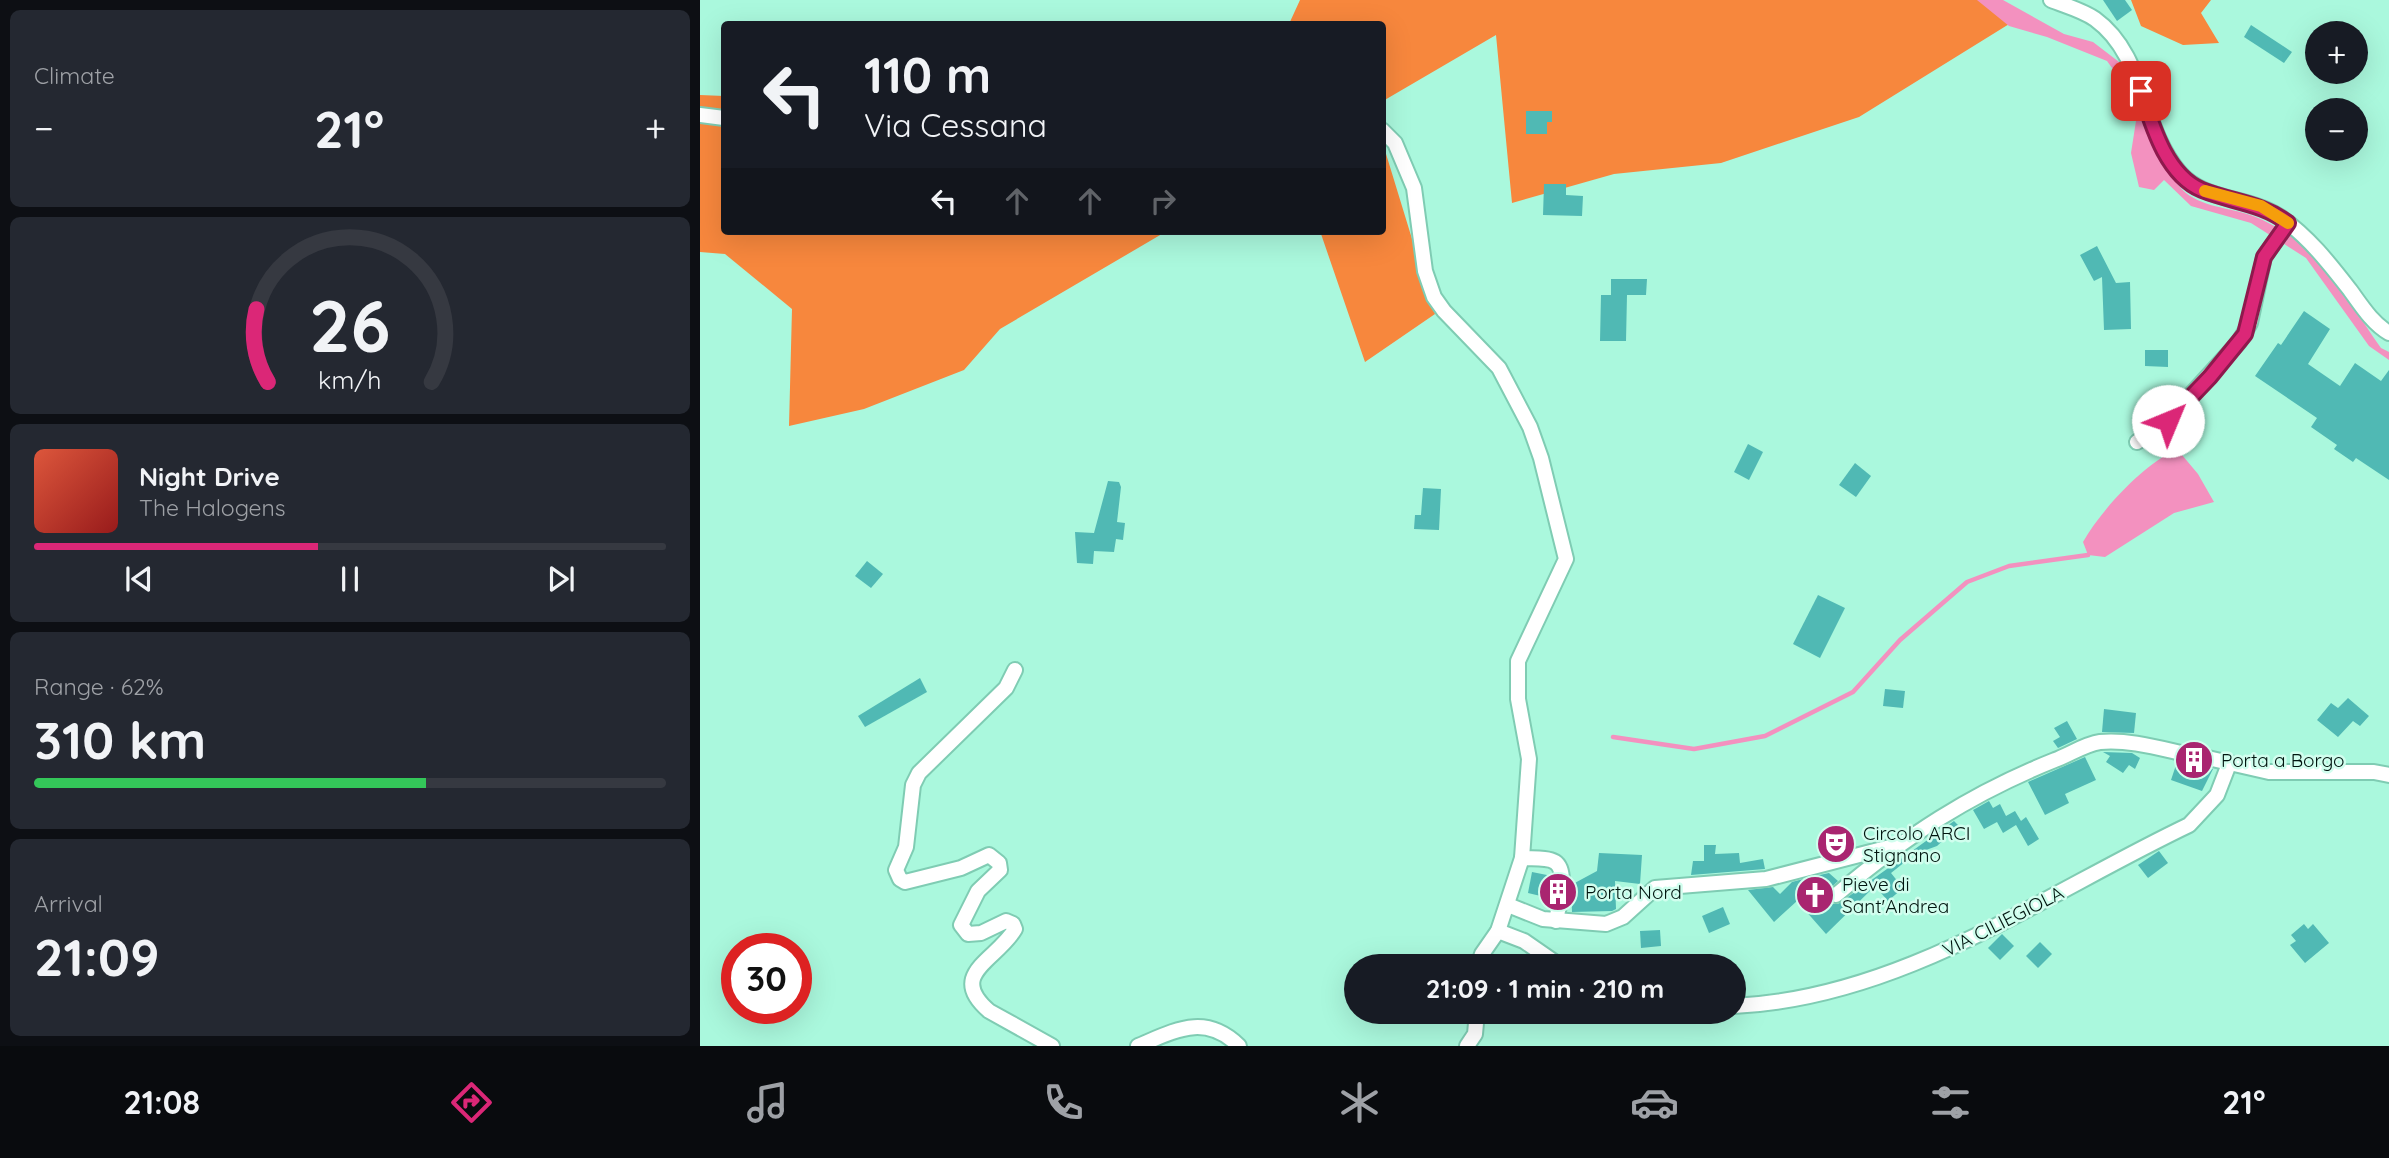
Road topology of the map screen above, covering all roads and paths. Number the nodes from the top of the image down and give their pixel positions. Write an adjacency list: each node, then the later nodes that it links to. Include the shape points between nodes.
1 (2051, 0): 5 (street, via 2093,18 2125,51 2157,136 2186,180 2202,190 2261,206)
2 (700, 115): 3 (street)
3 (721, 118)
4 (1386, 134): 12 (street, via 1395,143 1414,188 1425,271 1434,297 1499,368 1530,427 1566,559 1517,669 1529,759)
5 (2288, 223): 6 (street); 7 (street, via 2262,265 2250,323 2239,342 2168,421)
6 (2389, 333)
7 (2137, 442)
8 (1015, 670): 21 (street, via 1006,688 919,772 913,785 906,847 896,870 905,882 961,868 989,855 999,863 1000,870 978,891 961,925 968,934 1006,922 1015,929 982,964 971,987 989,1011)
9 (2229, 764): 10 (street, via 2269,772); 11 (street, via 2129,743 2098,742 1984,792); 19 (street, VIA CILIEGIOLA, via 2217,795 2189,825 1921,963 1858,985)
10 (2389, 775)
11 (1894, 846): 13 (street); 15 (street, via 1740,883 1654,888 1623,917 1606,924)
12 (1522, 858): 14 (street); 15 (street, via 1552,860 1560,867)
13 (1836, 895)
14 (1508, 905): 15 (street); 16 (street)
15 (1556, 921)
16 (1498, 931): 17 (street); 18 (street)
17 (1482, 954)
18 (1543, 954)
19 (1746, 1004)
20 (1476, 1024): 24 (street)
21 (1052, 1046)
22 (1138, 1046): 23 (street, via 1193,1027 1226,1034)
23 (1239, 1046)
24 (1467, 1046)

